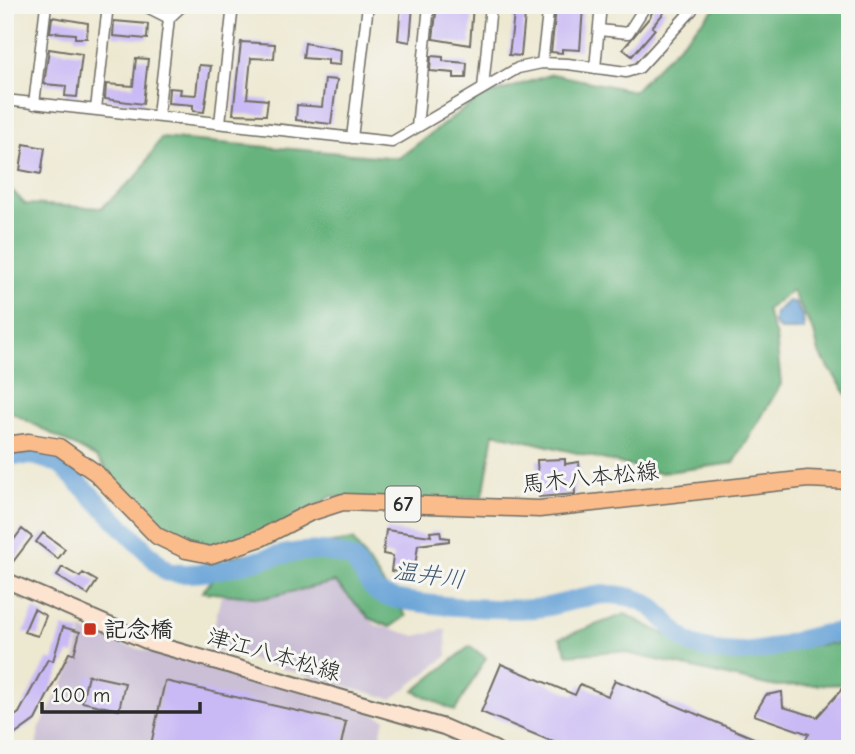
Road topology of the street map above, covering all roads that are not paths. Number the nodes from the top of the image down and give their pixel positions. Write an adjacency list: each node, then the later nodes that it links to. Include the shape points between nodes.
1 (46, 5): 19 (street)
2 (108, 5): 20 (street)
3 (143, 5): 13 (street)
4 (183, 5): 13 (street)
5 (233, 5): 22 (street)
6 (368, 5): 24 (street)
7 (429, 5): 23 (street)
8 (491, 5): 17 (street)
9 (549, 5): 15 (street)
10 (601, 5): 14 (street)
11 (646, 5): 14 (street, via 628,33)
12 (694, 7): 16 (street, via 639,68 626,72)
13 (169, 18): 21 (street)
14 (599, 30): 16 (street)
15 (542, 63): 16 (street); 17 (street, via 519,68)
16 (594, 68)
17 (483, 88): 23 (street)
18 (5, 100): 19 (street)
19 (34, 104): 20 (street)
20 (96, 109): 21 (street)
21 (158, 116): 22 (street)
22 (220, 123): 24 (street)
23 (417, 127): 24 (street, via 392,142)
24 (352, 138)
25 (5, 445): 26 (main road, 馬木八本松線 / 67, via 29,442 60,447 96,473 157,536 186,550 211,555 343,502 539,509 745,484)
26 (850, 481)
27 (5, 580): 28 (main road, 津江八本松線, via 151,643 444,727)
28 (495, 749)

